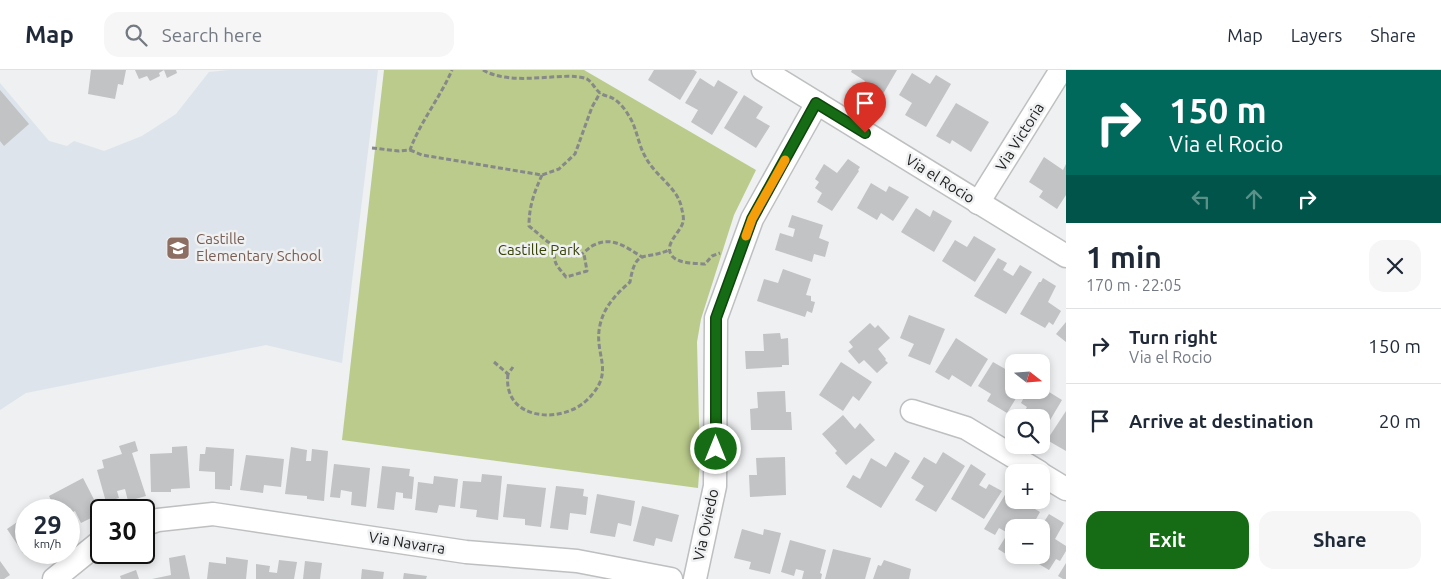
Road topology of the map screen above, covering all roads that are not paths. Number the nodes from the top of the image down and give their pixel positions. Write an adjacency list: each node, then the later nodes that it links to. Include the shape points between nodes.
1 (763, 70): 3 (street, Via el Rocio)
2 (1061, 70): 4 (street, Via Victoria)
3 (816, 103): 4 (street, Via el Rocio); 14 (street, Via Oviedo, via 752,219 716,318 715,486)
4 (978, 203): 5 (street, Via el Rocio)
5 (1066, 256)
6 (912, 411): 7 (street, via 966,428)
7 (1025, 464)
8 (1050, 479): 9 (street)
9 (1066, 489)
10 (155, 521): 13 (street, Via Navarra, via 213,514 466,552 577,562)
11 (90, 550): 12 (street)
12 (54, 579)
13 (672, 579)
14 (695, 579)

